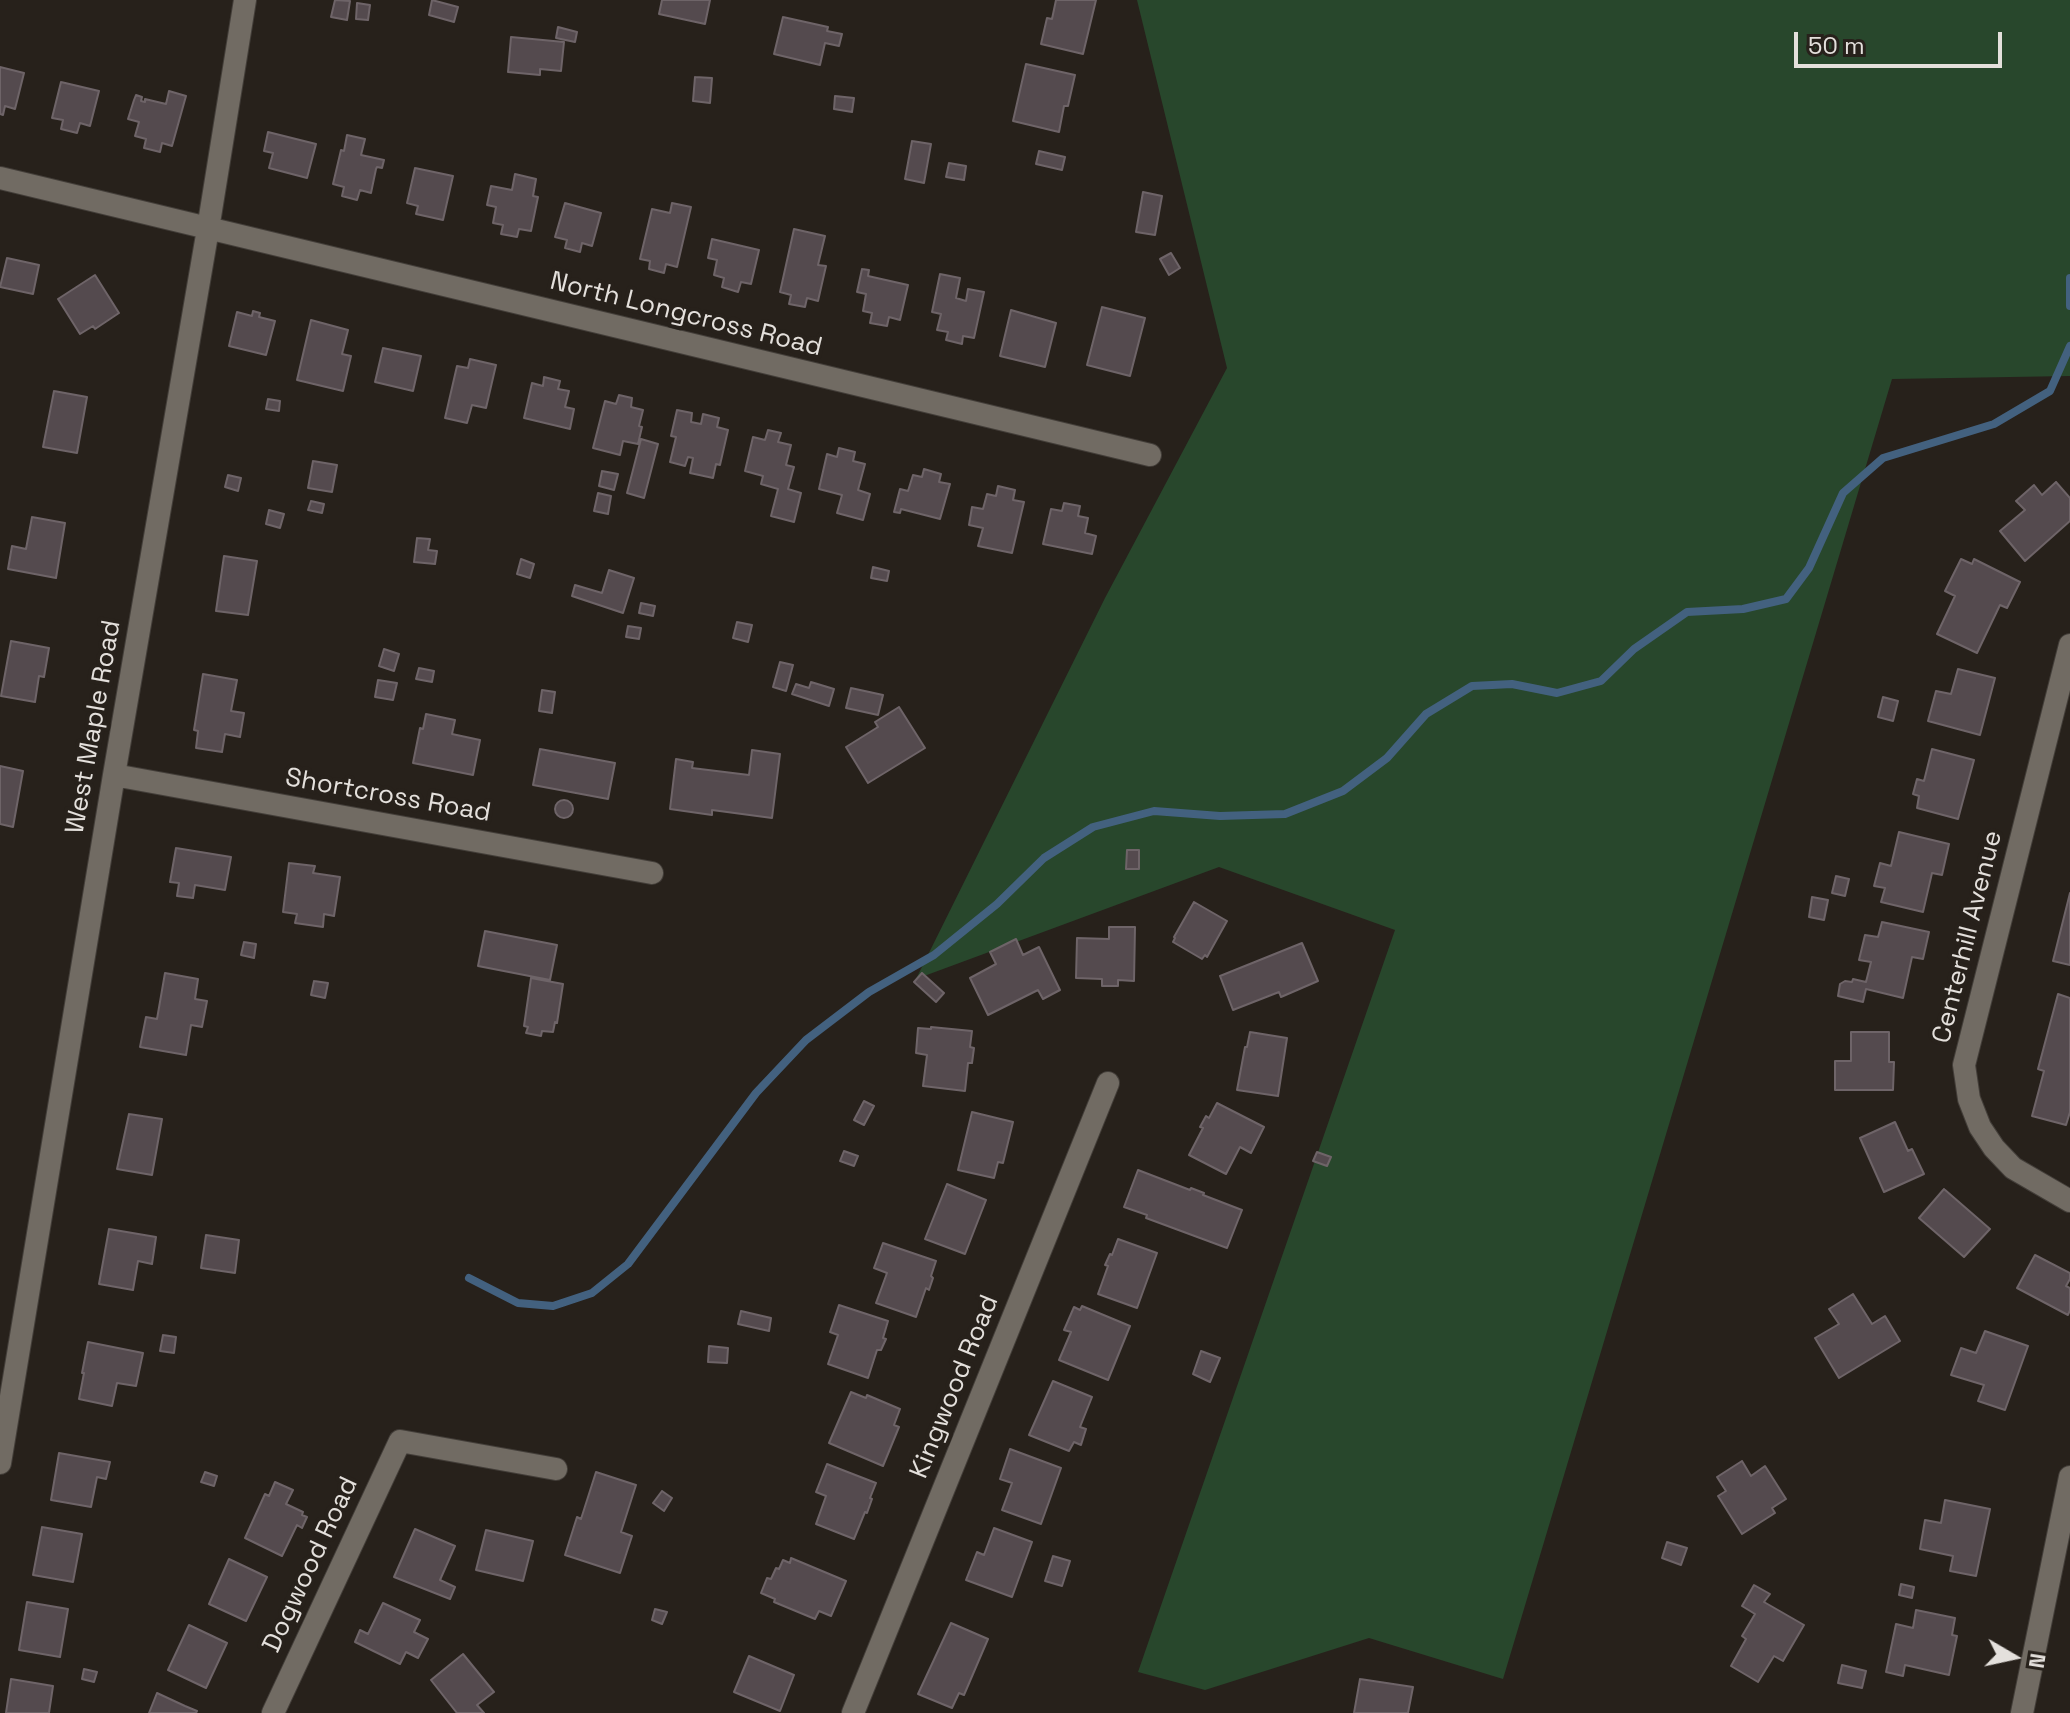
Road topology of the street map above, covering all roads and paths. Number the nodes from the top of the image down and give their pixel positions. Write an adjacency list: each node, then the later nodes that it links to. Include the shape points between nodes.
1 (245, 0): 3 (street, West Maple Road)
2 (0, 178): 3 (street, North Longcross Road)
3 (208, 229): 4 (street, North Longcross Road); 6 (street, West Maple Road)
4 (1150, 455)
5 (2070, 645): 9 (street, Centerhill Avenue, via 1964,1065 1969,1099 1994,1148 2013,1168)
6 (114, 775): 7 (street, Shortcross Road); 10 (street, West Maple Road)
7 (652, 873)
8 (1108, 1083): 14 (street, Kingwood Road)
9 (2070, 1201)
10 (0, 1463)
11 (556, 1469): 13 (street, Dogwood Road, via 400,1441)
12 (2070, 1477): 15 (street)
13 (273, 1713)
14 (853, 1713)
15 (2022, 1713)

